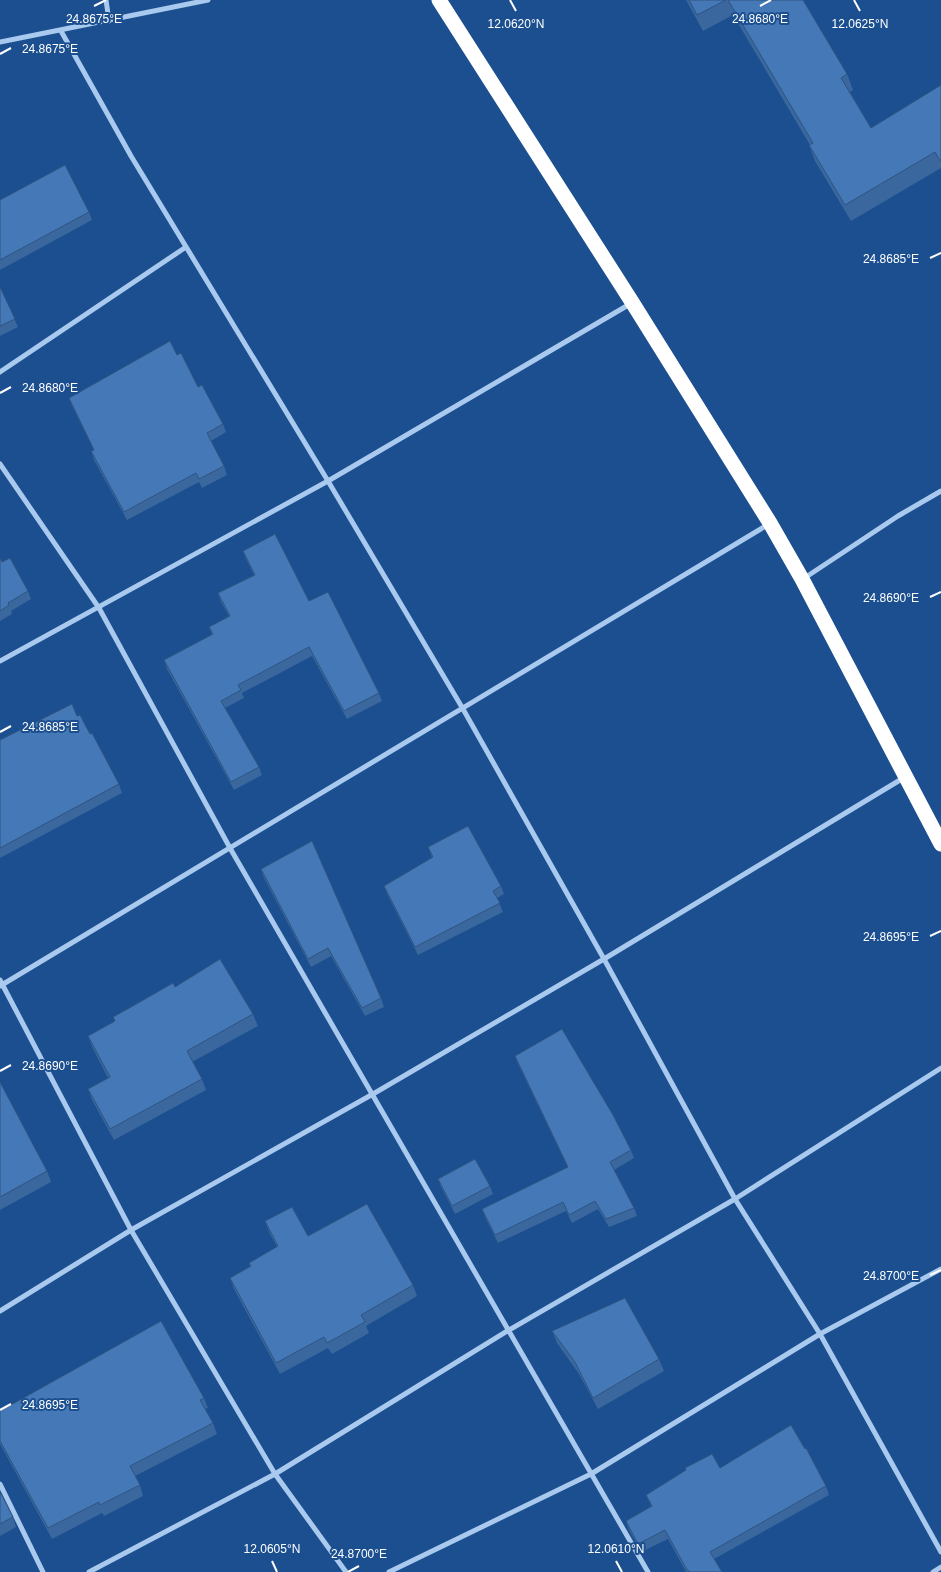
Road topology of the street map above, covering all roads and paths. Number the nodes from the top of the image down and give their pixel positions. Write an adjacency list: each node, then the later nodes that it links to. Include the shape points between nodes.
1 (106, 0): 4 (street)
2 (208, 0): 4 (street)
3 (439, 0): 8 (highway)
4 (109, 21): 5 (street)
5 (61, 31): 6 (street); 7 (street)
6 (0, 42)
7 (186, 247): 9 (street); 11 (street)
8 (632, 302): 11 (street); 13 (highway)
9 (0, 372)
10 (0, 464): 15 (street)
11 (328, 481): 15 (street); 17 (street)
12 (941, 491): 14 (street)
13 (770, 523): 14 (highway); 17 (street)
14 (802, 579): 18 (highway)
15 (99, 608): 16 (street); 20 (street)
16 (0, 661)
17 (463, 709): 20 (street); 21 (street)
18 (905, 777): 19 (highway); 21 (street)
19 (941, 844)
20 (230, 848): 22 (street); 24 (street)
21 (604, 958): 24 (street); 25 (street)
22 (1, 983): 26 (street)
23 (941, 1068): 25 (street)
24 (373, 1094): 26 (street); 29 (street)
25 (735, 1198): 29 (street); 30 (street)
26 (131, 1230): 28 (street); 31 (street)
27 (941, 1269): 30 (street)
28 (0, 1311)
29 (509, 1330): 31 (street); 32 (street)
30 (820, 1334): 32 (street); 34 (street)
31 (275, 1474): 37 (street); 38 (street)
32 (591, 1474): 39 (street); 40 (street)
33 (0, 1484): 36 (street)
34 (941, 1552)
35 (941, 1567): 41 (street)
36 (43, 1572)
37 (89, 1572)
38 (346, 1572)
39 (389, 1572)
40 (648, 1572)
41 (933, 1572)

